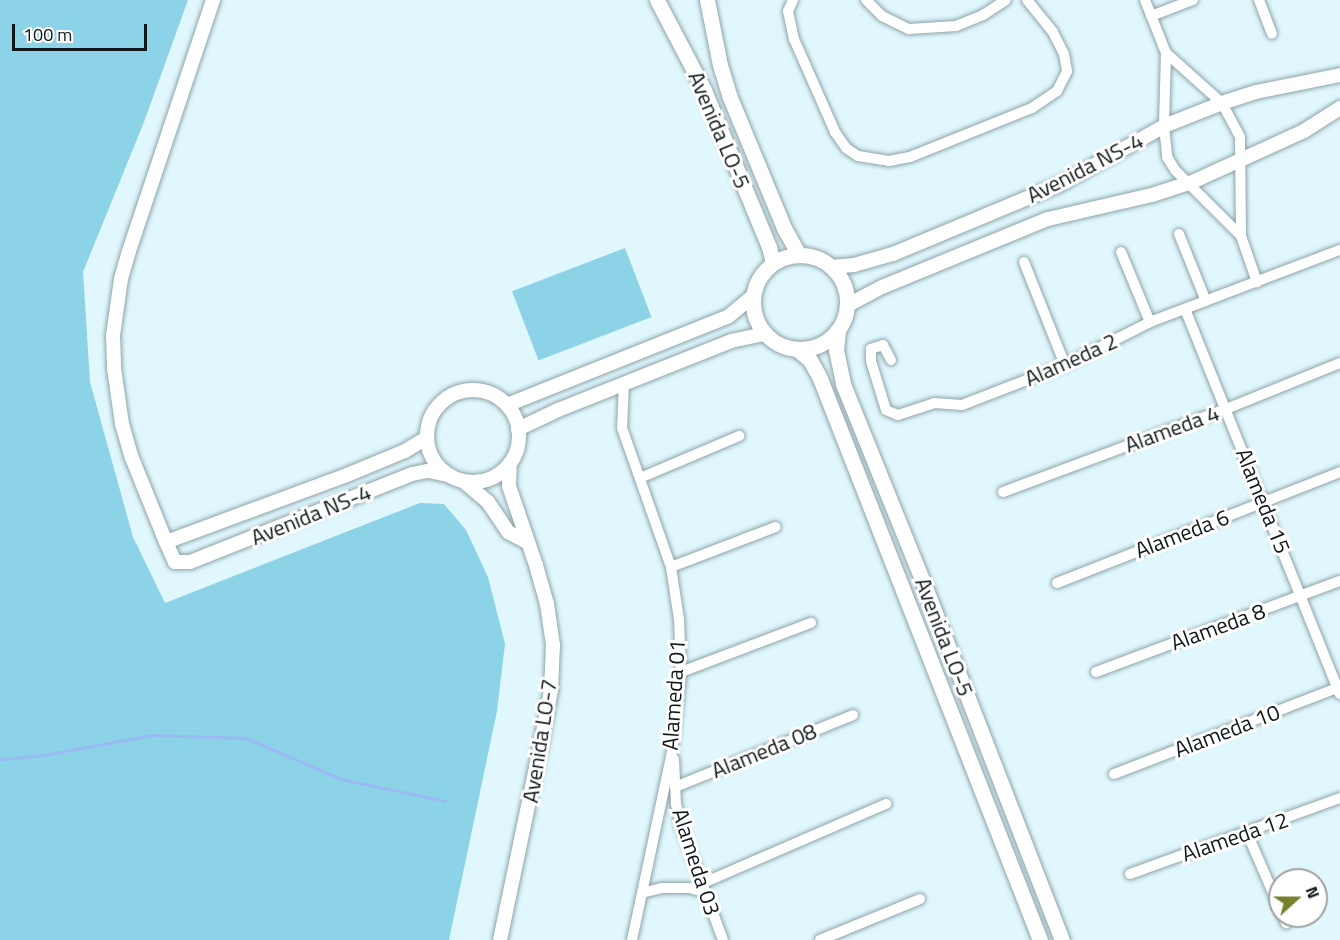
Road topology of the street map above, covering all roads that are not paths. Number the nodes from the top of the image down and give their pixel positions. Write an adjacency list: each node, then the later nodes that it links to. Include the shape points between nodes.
1 (213, 0): 54 (street, via 129,251 113,335 122,424)
2 (657, 0): 26 (main road, Avenida LO-5, via 704,90 769,247)
3 (707, 0): 24 (main road, Avenida LO-5, via 729,94)
4 (793, 0): 7 (street, via 788,11 794,39 834,132 858,156 889,161 1032,108 1057,92 1067,71 1064,54 1053,32)
5 (866, 0): 6 (street, via 882,16 909,29 956,26)
6 (1006, 0)
7 (1027, 0)
8 (1145, 0): 11 (street)
9 (1193, 0): 11 (street)
10 (1259, 0): 12 (street)
11 (1151, 16): 13 (street)
12 (1272, 34)
13 (1166, 53): 15 (street); 17 (street)
14 (1340, 75): 15 (street, Avenida NS-4, via 1256,92)
15 (1222, 104): 17 (street, Avenida NS-4); 18 (street, via 1240,137)
16 (1340, 108): 18 (street, Avenida NS-4, via 1304,131)
17 (1164, 126): 19 (street, via 1167,157); 27 (street, Avenida NS-4, via 1059,185 893,254 854,266)
18 (1242, 161): 19 (street, Avenida NS-4); 21 (street)
19 (1190, 183): 21 (street); 31 (street, Avenida NS-4, via 1048,219 882,287)
20 (1179, 234): 30 (street)
21 (1241, 236): 28 (street)
22 (1340, 250): 28 (street, Alameda 2)
23 (1121, 252): 33 (street)
24 (799, 255): 26 (main road); 27 (main road, via 822,260)
25 (1024, 262): 39 (street)
26 (772, 263): 29 (main road, via 762,274)
27 (832, 267): 31 (main road, via 844,285)
28 (1257, 282): 30 (street, Alameda 2)
29 (753, 296): 35 (main road, via 755,317); 41 (street, via 729,316)
30 (1206, 301): 32 (street, Alameda 2)
31 (848, 305): 34 (main road)
32 (1185, 309): 33 (street, Alameda 2); 42 (street, Alameda 15)
33 (1150, 322): 39 (street, Alameda 2)
34 (838, 332): 36 (main road, via 827,342); 81 (main road, Avenida LO-5, via 836,357 843,384)
35 (765, 334): 36 (main road, via 780,346); 40 (street, via 731,341)
36 (798, 350): 80 (main road, Avenida LO-5, via 810,360 819,376)
37 (891, 360): 39 (street, Alameda 2, via 883,345 871,349 886,410 898,415 934,403 962,405)
38 (1340, 363): 42 (street, Alameda 4)
39 (1065, 365)
40 (624, 383): 43 (street); 49 (street, Alameda 01, via 622,428)
41 (507, 405): 43 (street); 45 (street, via 483,391 455,393 434,411)
42 (1226, 409): 51 (street, Alameda 4); 52 (street, Alameda 15)
43 (518, 429): 46 (street, via 516,452)
44 (739, 436): 49 (street)
45 (427, 438): 48 (street, via 430,453); 54 (street, Avenida NS-4, via 347,475)
46 (510, 462): 50 (street, via 489,479); 55 (street, Avenida LO-7, via 509,486)
47 (1340, 472): 52 (street, Alameda 6)
48 (448, 475): 50 (street); 54 (street, Avenida NS-4, via 428,471 412,474 196,560 175,562)
49 (640, 478): 56 (street, Alameda 01)
50 (462, 481): 55 (street, via 488,502 508,532)
51 (1003, 492)
52 (1263, 502): 58 (street, Alameda 6); 59 (street, Alameda 15)
53 (776, 527): 56 (street)
54 (166, 542)
55 (527, 542): 76 (street, Avenida LO-7, via 547,604 553,645 551,690)
56 (671, 567): 61 (street, Alameda 01, via 679,619)
57 (1340, 581): 59 (street, Alameda 8)
58 (1057, 583)
59 (1302, 596): 62 (street, Alameda 8); 63 (street, Alameda 15)
60 (811, 623): 61 (street)
61 (681, 672): 65 (street, Alameda 01)
62 (1096, 672)
63 (1339, 689): 66 (street, Alameda 10)
64 (853, 715): 67 (street, Alameda 08)
65 (673, 747): 67 (street, Alameda 03); 74 (street, Alameda 01)
66 (1114, 774)
67 (675, 787): 73 (street, Alameda 03, via 681,826)
68 (1340, 798): 70 (street, Alameda 12)
69 (886, 804): 73 (street)
70 (1247, 833): 71 (street, Alameda 12); 72 (street)
71 (1130, 874)
72 (1268, 881)
73 (703, 888): 74 (street, via 662,888); 78 (street, Alameda 03)
74 (642, 893): 77 (street, Alameda 01)
75 (920, 899): 79 (street)
76 (500, 940)
77 (632, 940)
78 (723, 940)
79 (820, 940)
80 (1040, 940)
81 (1062, 940)

